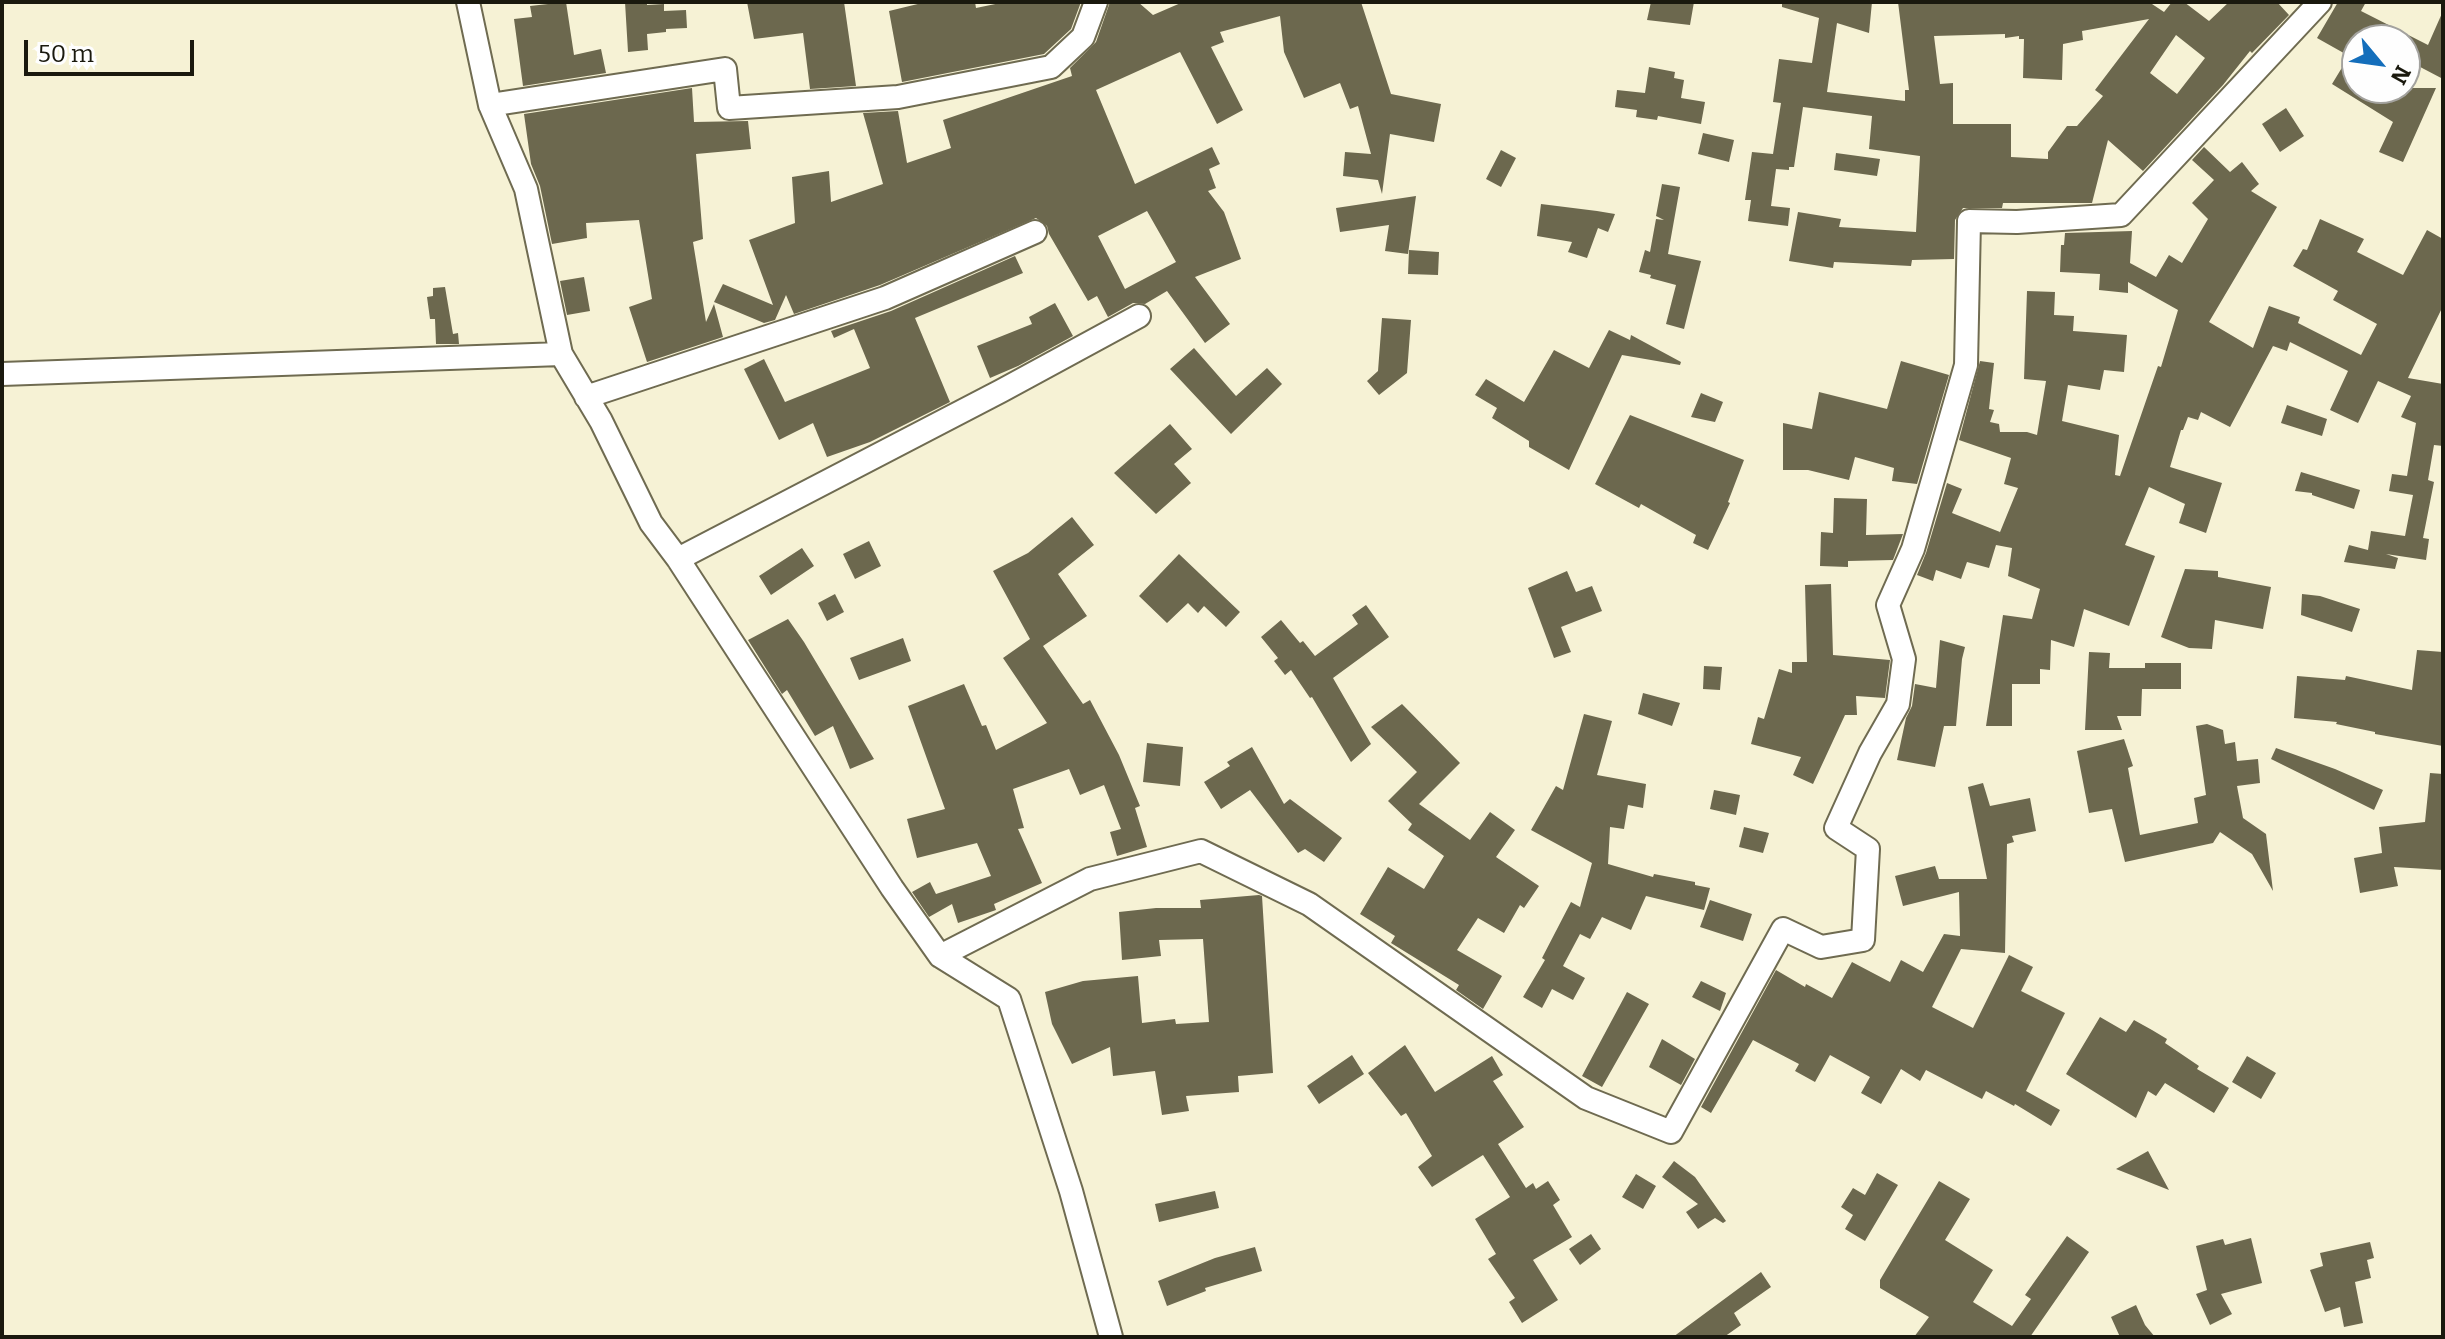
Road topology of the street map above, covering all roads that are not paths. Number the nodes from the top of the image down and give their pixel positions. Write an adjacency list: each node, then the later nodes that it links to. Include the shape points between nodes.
1 (468, 2): 4 (street)
2 (1096, 2): 4 (street, via 1083,37 1051,67 898,97 729,108 725,69)
3 (2320, 2): 11 (street, via 2121,215 1969,221 1966,365 1913,549 1888,605 1904,659 1898,704 1836,828 1868,849 1863,940 1821,947 1783,929 1671,1132 1586,1098 1309,904 1201,851 1090,879)
4 (490, 105): 7 (street, via 526,189)
5 (1035, 232): 9 (street, via 885,298)
6 (1139, 316): 10 (street)
7 (561, 354): 8 (street); 9 (street)
8 (2, 374)
9 (586, 397): 10 (street, via 651,523)
10 (678, 559): 11 (street)
11 (940, 956): 12 (street, via 1009,999)
12 (1111, 1337)

